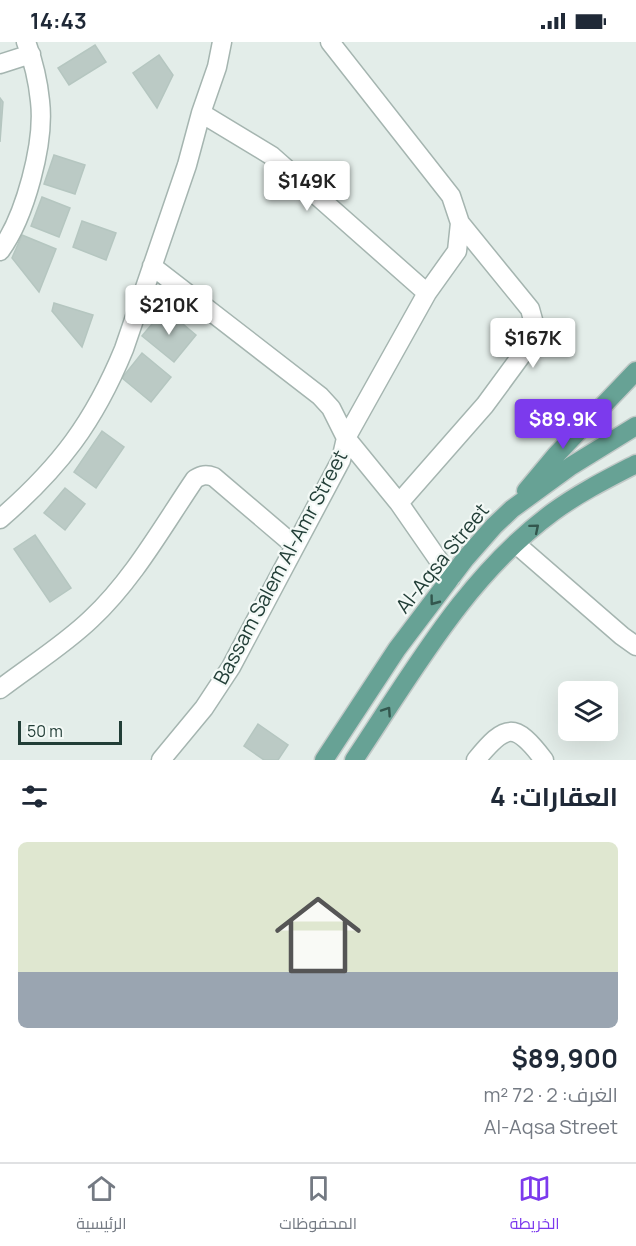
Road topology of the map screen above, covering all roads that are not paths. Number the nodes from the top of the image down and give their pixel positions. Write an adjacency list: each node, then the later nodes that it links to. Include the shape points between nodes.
1 (222, 42): 5 (street)
2 (330, 42): 6 (street, via 451,196)
3 (28, 48): 4 (street); 7 (street, via 41,102 40,135 20,213)
4 (0, 64)
5 (201, 113): 8 (street); 9 (street, via 272,156)
6 (460, 223): 9 (street, via 457,251); 14 (street, via 530,309 535,327 529,345 485,405)
7 (0, 251)
8 (152, 266): 12 (street, Bassam Salem Al-Amr Street, via 320,396 331,408); 16 (street, via 124,349 94,411 46,477)
9 (427, 293): 12 (street)
10 (636, 371): 15 (main road, via 556,455)
11 (636, 426): 15 (main road, Al-Aqsa Street)
12 (346, 438): 14 (street); 18 (street, Bassam Salem Al-Amr Street, via 341,460)
13 (633, 467): 17 (main road, one-way to 13, via 553,512)
14 (399, 503): 19 (street)
15 (512, 509): 19 (main road, Al-Aqsa Street)
16 (0, 519)
17 (516, 543): 20 (street); 24 (main road, one-way to 17, via 455,610)
18 (295, 546): 21 (street, via 214,477 201,475 97,614); 22 (street, Bassam Salem Al-Amr Street, via 231,667 204,708)
19 (451, 578): 23 (main road, Al-Aqsa Street, one-way to 23, via 397,649)
20 (631, 636)
21 (0, 689)
22 (161, 760)
23 (324, 760)
24 (354, 760)
25 (476, 760): 26 (street, via 496,737 510,732 524,736)
26 (544, 760)

